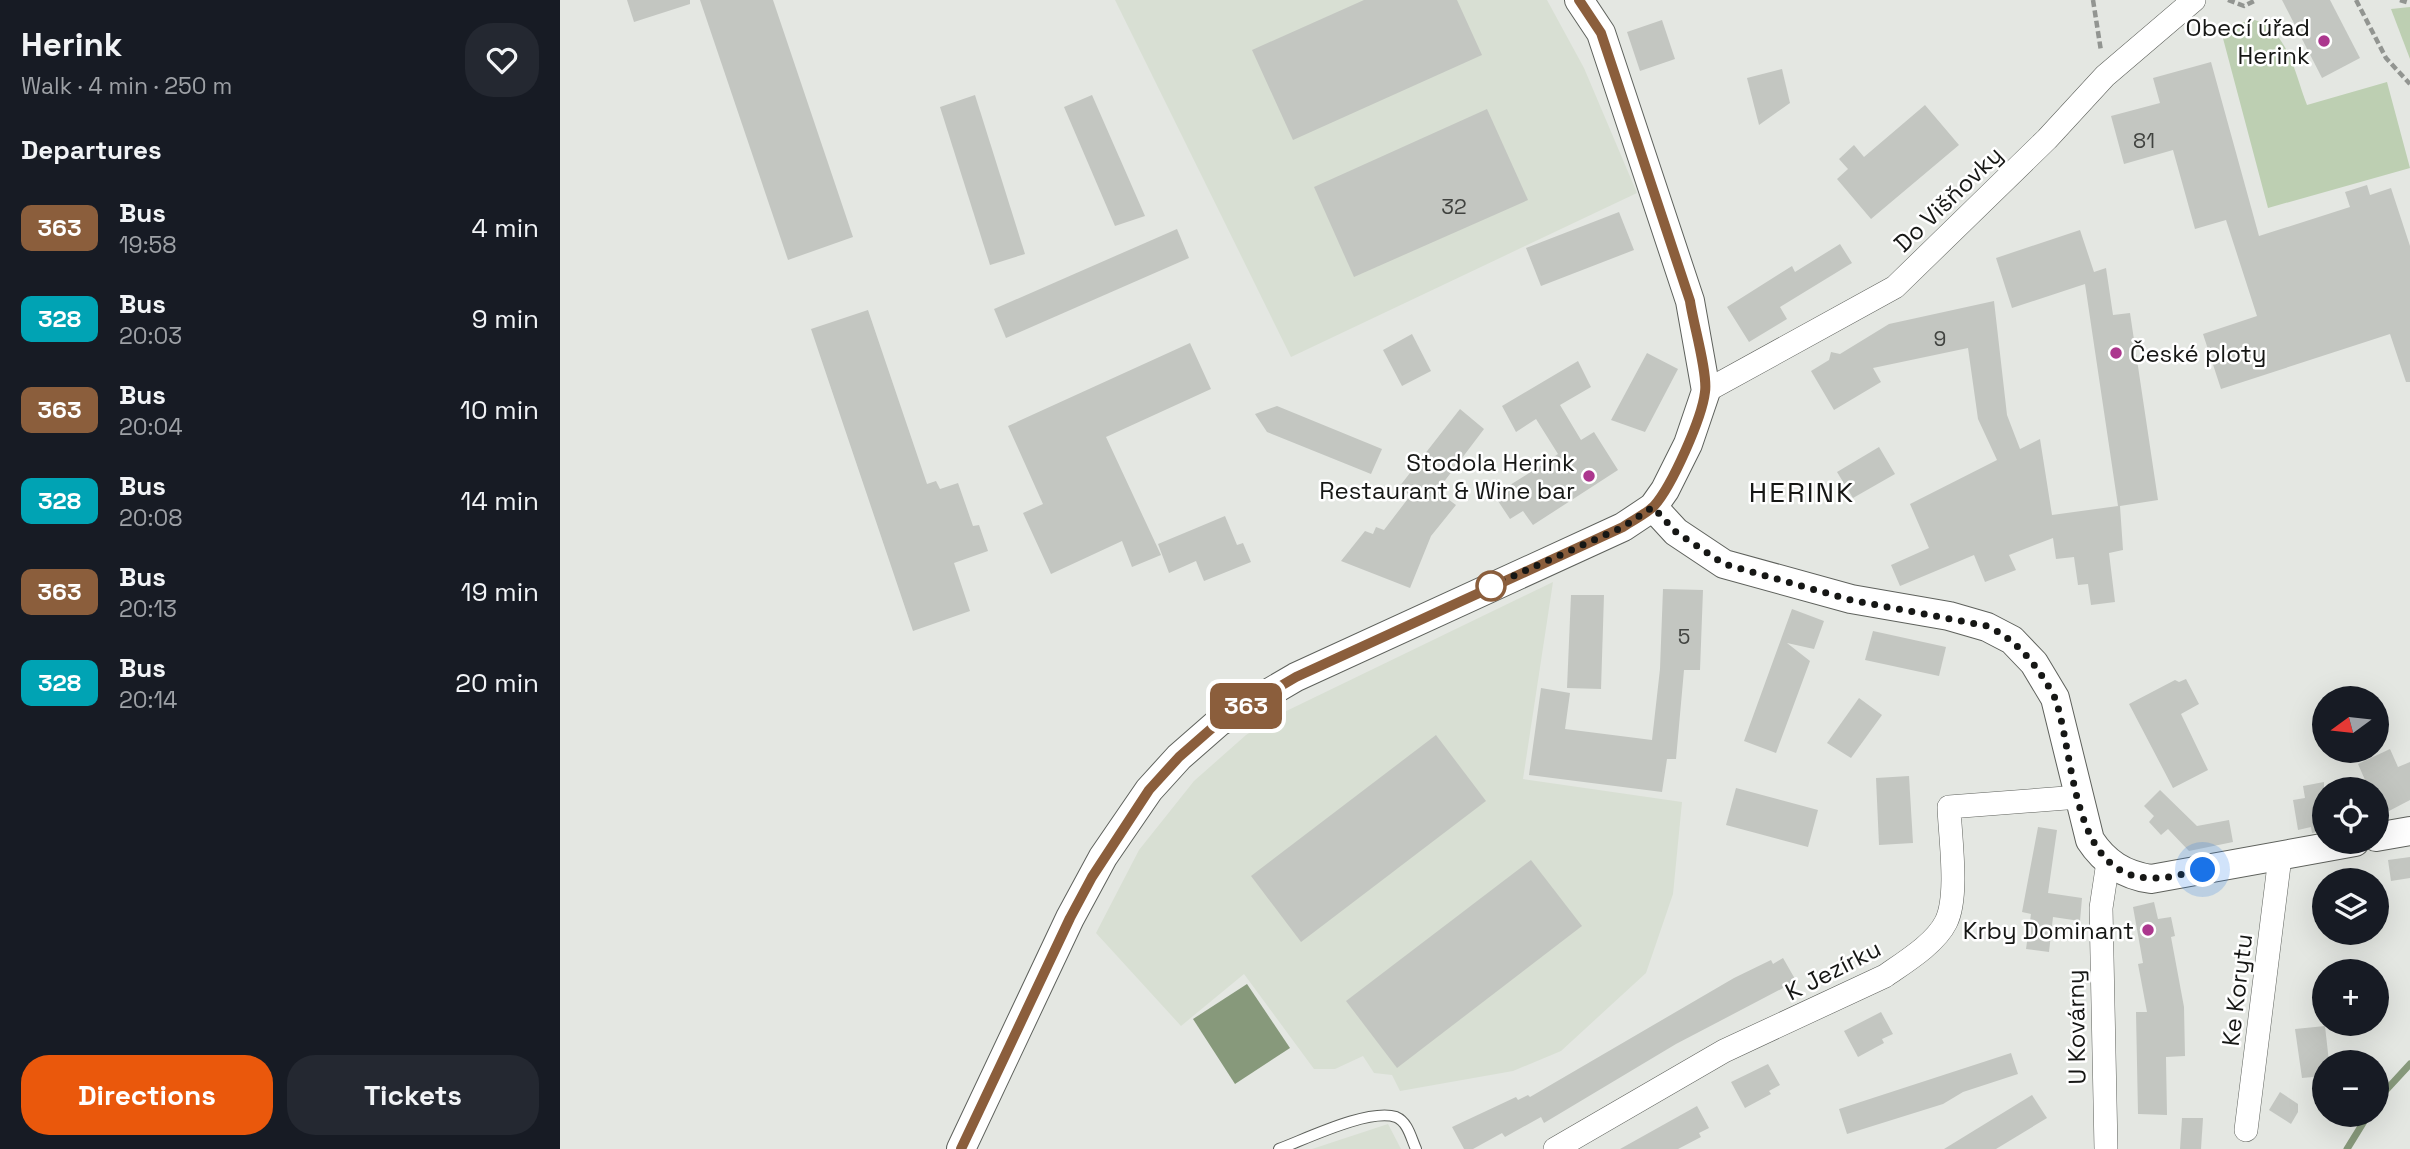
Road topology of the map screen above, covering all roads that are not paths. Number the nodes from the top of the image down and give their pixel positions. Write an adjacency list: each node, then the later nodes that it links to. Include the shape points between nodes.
1 (1579, 0): 3 (street, via 1601,33 1690,301)
2 (2194, 0): 3 (street, Do Višňovky, via 2105,76 2048,139 1895,288)
3 (1706, 391): 4 (street, via 1688,444)
4 (1653, 507): 5 (street, via 1676,532 1724,564 1851,600 1948,616 2004,634 2034,663 2055,698); 12 (street, via 1598,539 1296,677 1219,722 1179,757 1149,790 1076,905)
5 (2079, 797): 10 (street, via 2090,840); 15 (street, K Jezírku, via 1949,807 1950,912 1940,931 1906,962 1724,1051)
6 (2410, 831): 7 (street)
7 (2389, 835)
8 (2312, 851): 9 (street)
9 (2280, 857): 10 (street, via 2151,878); 11 (street, Ke Korytu)
10 (2108, 862): 16 (street, U Kovárny, via 2101,908)
11 (2246, 1130)
12 (961, 1149)
13 (1279, 1149): 14 (lane, via 1372,1116 1396,1117 1406,1125)
14 (1416, 1149)
15 (1555, 1149)
16 (2106, 1149)

